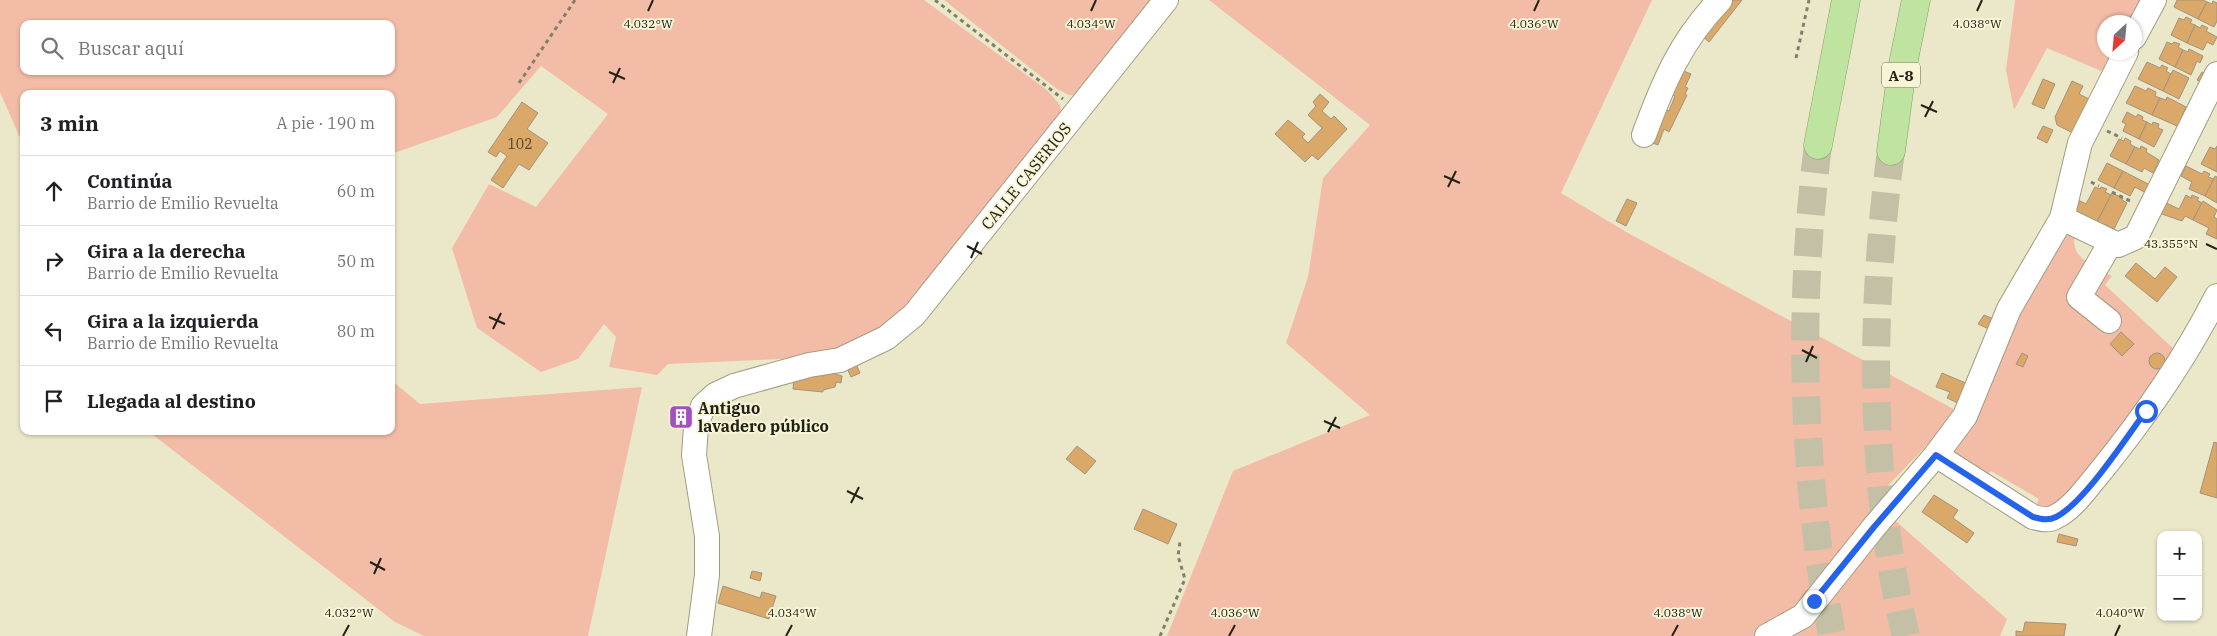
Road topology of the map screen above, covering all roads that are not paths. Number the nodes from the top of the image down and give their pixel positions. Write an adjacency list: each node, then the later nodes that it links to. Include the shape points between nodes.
1 (1166, 0): 18 (street, CALLE CASERIOS, via 914,315 886,338 840,360 734,386 715,395 703,406 696,427 694,455 707,536 707,575)
2 (1720, 0): 9 (street, via 1682,46)
3 (1846, 0): 10 (highway)
4 (1916, 0): 11 (highway, A-8, via 1902,69)
5 (2154, 0): 6 (street)
6 (2142, 22)
7 (2122, 60): 12 (street, via 2080,144)
8 (2217, 74): 13 (street, via 2136,237 2118,246)
9 (1644, 135)
10 (1818, 145)
11 (1891, 152)
12 (2062, 218): 13 (street); 16 (street, via 2009,309 1965,416)
13 (2111, 242): 15 (street, via 2079,297)
14 (2217, 296): 16 (street, via 2177,368 2108,462 2074,503 2055,518 2033,517)
15 (2109, 321)
16 (1936, 455): 17 (street, via 1803,616)
17 (1772, 634)
18 (699, 636)

